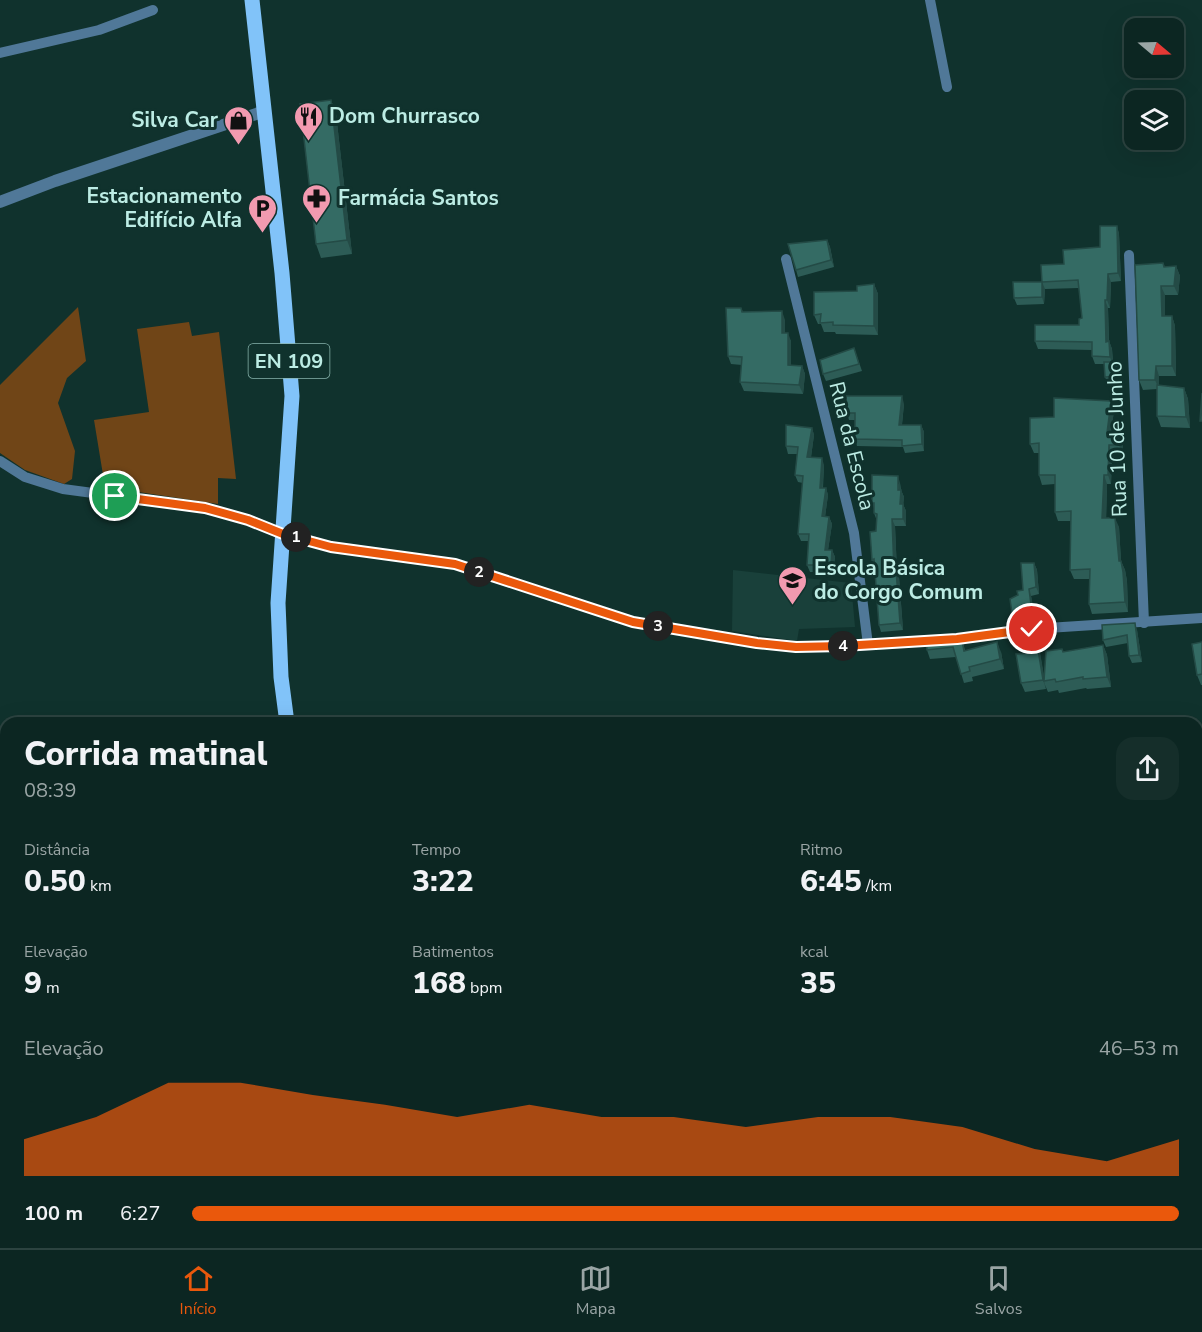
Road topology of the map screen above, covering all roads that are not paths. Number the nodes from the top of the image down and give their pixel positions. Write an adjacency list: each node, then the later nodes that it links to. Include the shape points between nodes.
1 (252, 0): 6 (main road, EN 109)
2 (930, 0): 5 (street)
3 (153, 10): 4 (street, via 99,30)
4 (0, 52)
5 (947, 87)
6 (265, 111): 7 (street); 11 (main road, EN 109, via 292,396)
7 (0, 202)
8 (1129, 255): 13 (street, Rua 10 de Junho)
9 (786, 259): 14 (street, Rua da Escola, via 854,533)
10 (0, 461): 11 (street, via 25,477 63,489 205,508)
11 (283, 534): 14 (street, via 331,547 455,564 633,622 796,647); 15 (main road, EN 109, via 278,603)
12 (1202, 618): 13 (street)
13 (1144, 622): 14 (street)
14 (868, 645)
15 (286, 717)

